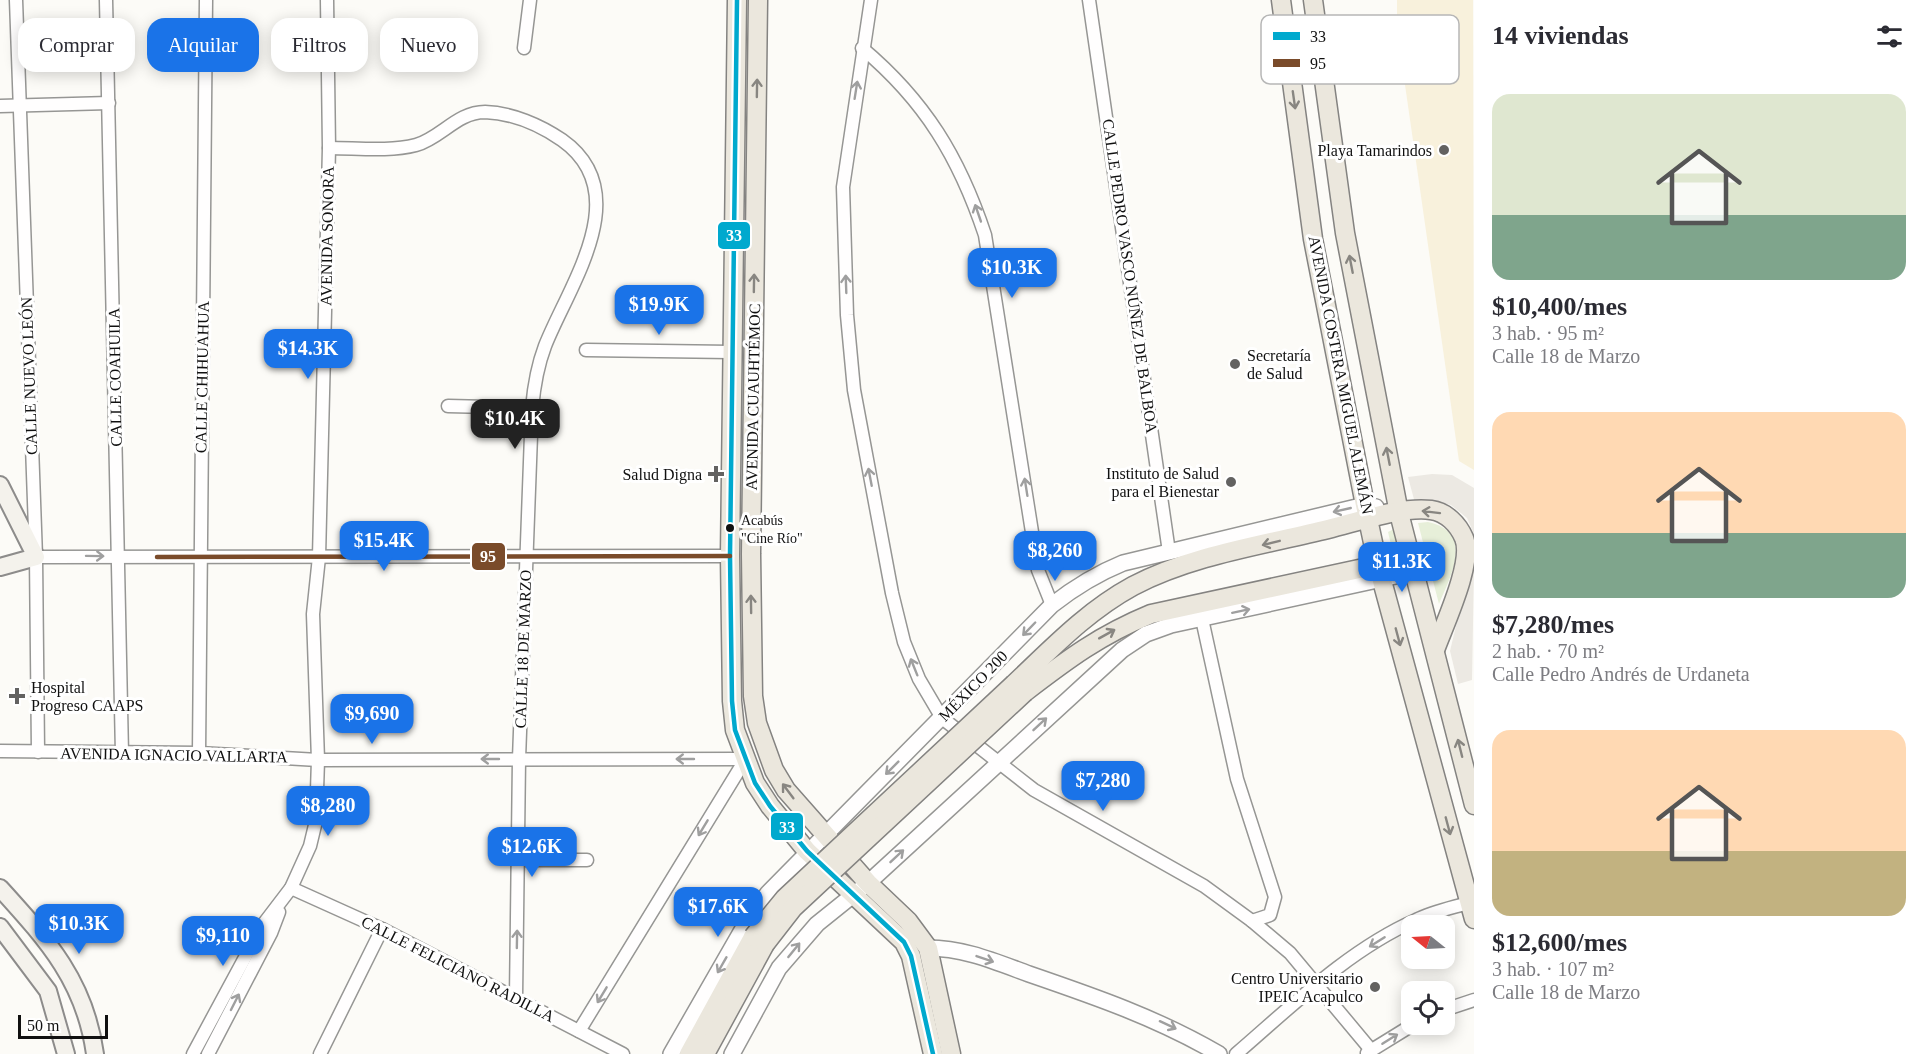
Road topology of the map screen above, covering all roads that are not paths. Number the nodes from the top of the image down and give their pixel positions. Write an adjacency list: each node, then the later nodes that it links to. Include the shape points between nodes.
1 (16, 0): 19 (street, CALLE NUEVO LEÓN)
2 (106, 0): 18 (street, CALLE COAHUILA)
3 (206, 0): 35 (street, CALLE CHIHUAHUA)
4 (327, 0): 21 (street, AVENIDA SONORA)
5 (530, 0): 14 (street)
6 (737, 0): 23 (main road, AVENIDA CUAUHTÉMOC)
7 (758, 0): 53 (main road, AVENIDA CUAUHTÉMOC, one-way to 7, via 774,770 757,723 753,696 751,554)
8 (871, 0): 15 (street)
9 (1089, 0): 29 (street, CALLE PEDRO VASCO NÚÑEZ DE BALBOA)
10 (1281, 0): 12 (main road, AVENIDA COSTERA MIGUEL ALEMÁN, one-way to 12)
11 (1313, 0): 13 (main road, AVENIDA COSTERA MIGUEL ALEMÁN, one-way to 11)
12 (1283, 15)
13 (1315, 15)
14 (524, 48)
15 (862, 48): 39 (street, one-way to 15, via 1038,570 995,285 975,205 947,144 919,103); 43 (street, one-way to 15, via 919,679 904,642 854,390 843,187)
16 (1292, 84): 27 (main road, AVENIDA COSTERA MIGUEL ALEMÁN, one-way to 27, via 1313,238)
17 (1324, 84): 28 (main road, AVENIDA COSTERA MIGUEL ALEMÁN, one-way to 17, via 1344,233)
18 (108, 103): 19 (street); 33 (street, CALLE COAHUILA)
19 (18, 105): 20 (street); 32 (street, CALLE NUEVO LEÓN)
20 (0, 106)
21 (329, 148): 25 (street, CALLE 18 DE MARZO, via 402,148 418,144 456,120 484,112 510,115 550,132 574,149 588,167 596,198 594,229 587,256 536,373); 34 (street, AVENIDA SONORA)
22 (586, 350): 23 (street)
23 (731, 352): 31 (main road, AVENIDA CUAUHTÉMOC)
24 (448, 406): 25 (street)
25 (532, 408): 30 (street, CALLE 18 DE MARZO)
26 (0, 485): 32 (main road)
27 (1367, 512): 28 (main road); 29 (street, MÉXICO 200, one-way to 29); 38 (main road, AVENIDA COSTERA MIGUEL ALEMÁN); 42 (main road, one-way to 42, via 1172,568 1104,603)
28 (1399, 513): 36 (main road, AVENIDA COSTERA MIGUEL ALEMÁN); 41 (main road, one-way to 28, via 1466,563 1465,540 1456,524 1444,514 1431,510)
29 (1169, 552): 39 (street, MÉXICO 200, via 1099,572)
30 (527, 555): 31 (street); 34 (street); 48 (street, CALLE 18 DE MARZO)
31 (730, 556): 49 (main road, AVENIDA CUAUHTÉMOC, via 732,701)
32 (36, 557): 33 (street, one-way to 33); 37 (main road); 45 (street, CALLE NUEVO LEÓN)
33 (119, 557): 35 (street); 47 (street, CALLE COAHUILA)
34 (319, 557): 35 (street); 50 (street, AVENIDA SONORA, via 313,614)
35 (200, 558): 46 (street, CALLE CHIHUAHUA)
36 (1412, 565): 38 (main road); 41 (main road, AVENIDA COSTERA MIGUEL ALEMÁN)
37 (0, 567)
38 (1381, 573): 40 (street, one-way to 38); 42 (main road, one-way to 38, via 1119,627 1150,614); 61 (main road, AVENIDA COSTERA MIGUEL ALEMÁN, one-way to 61)
39 (1052, 605): 43 (street, MÉXICO 200, one-way to 43)
40 (1202, 619): 51 (street, one-way to 40, via 1122,650 1146,634); 62 (street, via 1237,779 1275,897 1270,915)
41 (1435, 650): 52 (main road, AVENIDA COSTERA MIGUEL ALEMÁN, one-way to 41)
42 (1020, 688): 65 (main road, MÉXICO 200, bridge, via 785,898)
43 (942, 718): 51 (street); 53 (street, MÉXICO 200, one-way to 53)
44 (0, 751): 45 (street, AVENIDA IGNACIO VALLARTA)
45 (38, 752): 47 (street, AVENIDA IGNACIO VALLARTA)
46 (199, 753): 47 (street, AVENIDA IGNACIO VALLARTA); 50 (street, AVENIDA IGNACIO VALLARTA)
47 (122, 754)
48 (519, 759): 49 (street, AVENIDA IGNACIO VALLARTA, one-way to 48); 50 (street, AVENIDA IGNACIO VALLARTA, one-way to 50); 55 (street, CALLE 18 DE MARZO)
49 (744, 759): 54 (main road, AVENIDA CUAUHTÉMOC, via 770,806); 74 (street, one-way to 74)
50 (318, 760): 59 (street, AVENIDA SONORA, via 316,821 310,846)
51 (998, 764): 57 (street, one-way to 51); 62 (street, via 1034,790 1204,886)
52 (1474, 805)
53 (824, 835): 54 (street, MÉXICO 200); 57 (main road, AVENIDA CUAUHTÉMOC)
54 (807, 851): 60 (main road, AVENIDA CUAUHTÉMOC); 83 (street, MÉXICO 200, one-way to 83, via 768,892 745,925)
55 (518, 860): 56 (street); 70 (street, CALLE 18 DE MARZO, one-way to 55)
56 (587, 860)
57 (868, 883): 60 (street); 66 (main road, AVENIDA CUAUHTÉMOC, via 908,921)
58 (0, 888): 67 (main road, via 60,957)
59 (291, 888): 64 (street, CALLE FELICIANO RADILLA); 73 (street, AVENIDA SONORA, via 262,926)
60 (853, 895): 86 (street, one-way to 60, via 779,968 818,924); 87 (main road, AVENIDA CUAUHTÉMOC, via 895,931 911,957)
61 (1471, 911): 68 (street, one-way to 68, via 1416,919)
62 (1252, 921): 68 (street, via 1290,953)
63 (0, 927): 69 (main road)
64 (382, 930): 70 (street, CALLE FELICIANO RADILLA); 81 (street)
65 (759, 941): 84 (main road, MÉXICO 200); 85 (main road, MÉXICO 200)
66 (928, 948): 88 (main road, AVENIDA CUAUHTÉMOC); 89 (street, one-way to 89, via 965,952 1121,1005)
67 (73, 979): 69 (main road); 78 (main road, via 84,1005)
68 (1317, 984): 76 (street); 90 (street)
69 (48, 991): 77 (main road)
70 (516, 997): 74 (street, CALLE FELICIANO RADILLA)
71 (1474, 1000): 72 (street)
72 (1455, 1006)
73 (217, 1023): 79 (street); 80 (street)
74 (579, 1031): 82 (street, CALLE FELICIANO RADILLA)
75 (1401, 1032): 76 (street, one-way to 75)
76 (1369, 1052)
77 (66, 1054)
78 (95, 1054)
79 (193, 1054)
80 (208, 1054)
81 (320, 1054)
82 (623, 1054)
83 (671, 1054)
84 (689, 1054)
85 (705, 1054)
86 (732, 1054)
87 (933, 1054)
88 (951, 1054)
89 (1219, 1054)
90 (1236, 1054)

